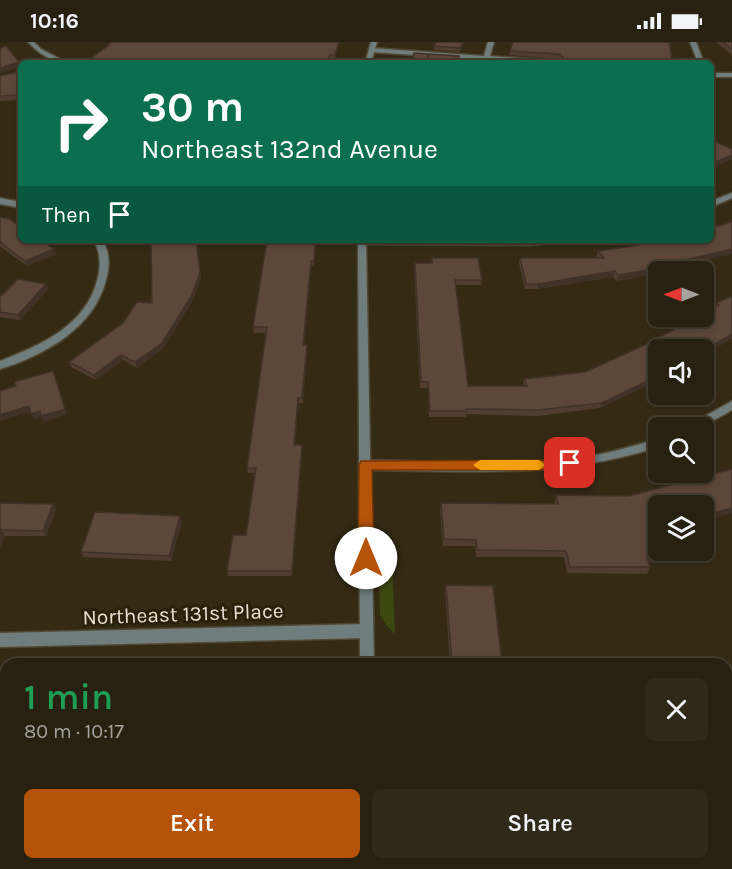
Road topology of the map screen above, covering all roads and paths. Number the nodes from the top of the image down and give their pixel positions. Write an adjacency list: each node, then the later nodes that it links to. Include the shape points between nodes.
1 (31, 42): 7 (street)
2 (374, 42): 5 (street)
3 (491, 42): 6 (street)
4 (693, 42): 10 (street)
5 (371, 50): 6 (street); 8 (street)
6 (487, 57): 9 (street)
7 (55, 59)
8 (369, 60)
9 (523, 60)
10 (700, 60)
11 (714, 75): 12 (street)
12 (732, 75)
13 (732, 195): 15 (street)
14 (0, 201): 16 (street)
15 (714, 203)
16 (18, 204)
17 (99, 243): 19 (street, via 105,264 101,287 89,312 63,337)
18 (362, 243): 23 (street)
19 (0, 365)
20 (732, 405): 21 (street)
21 (710, 417)
22 (648, 447): 23 (street, via 553,465)
23 (365, 465): 24 (street)
24 (366, 631): 25 (street, Northeast 131st Place); 26 (street)
25 (0, 640)
26 (367, 658)

